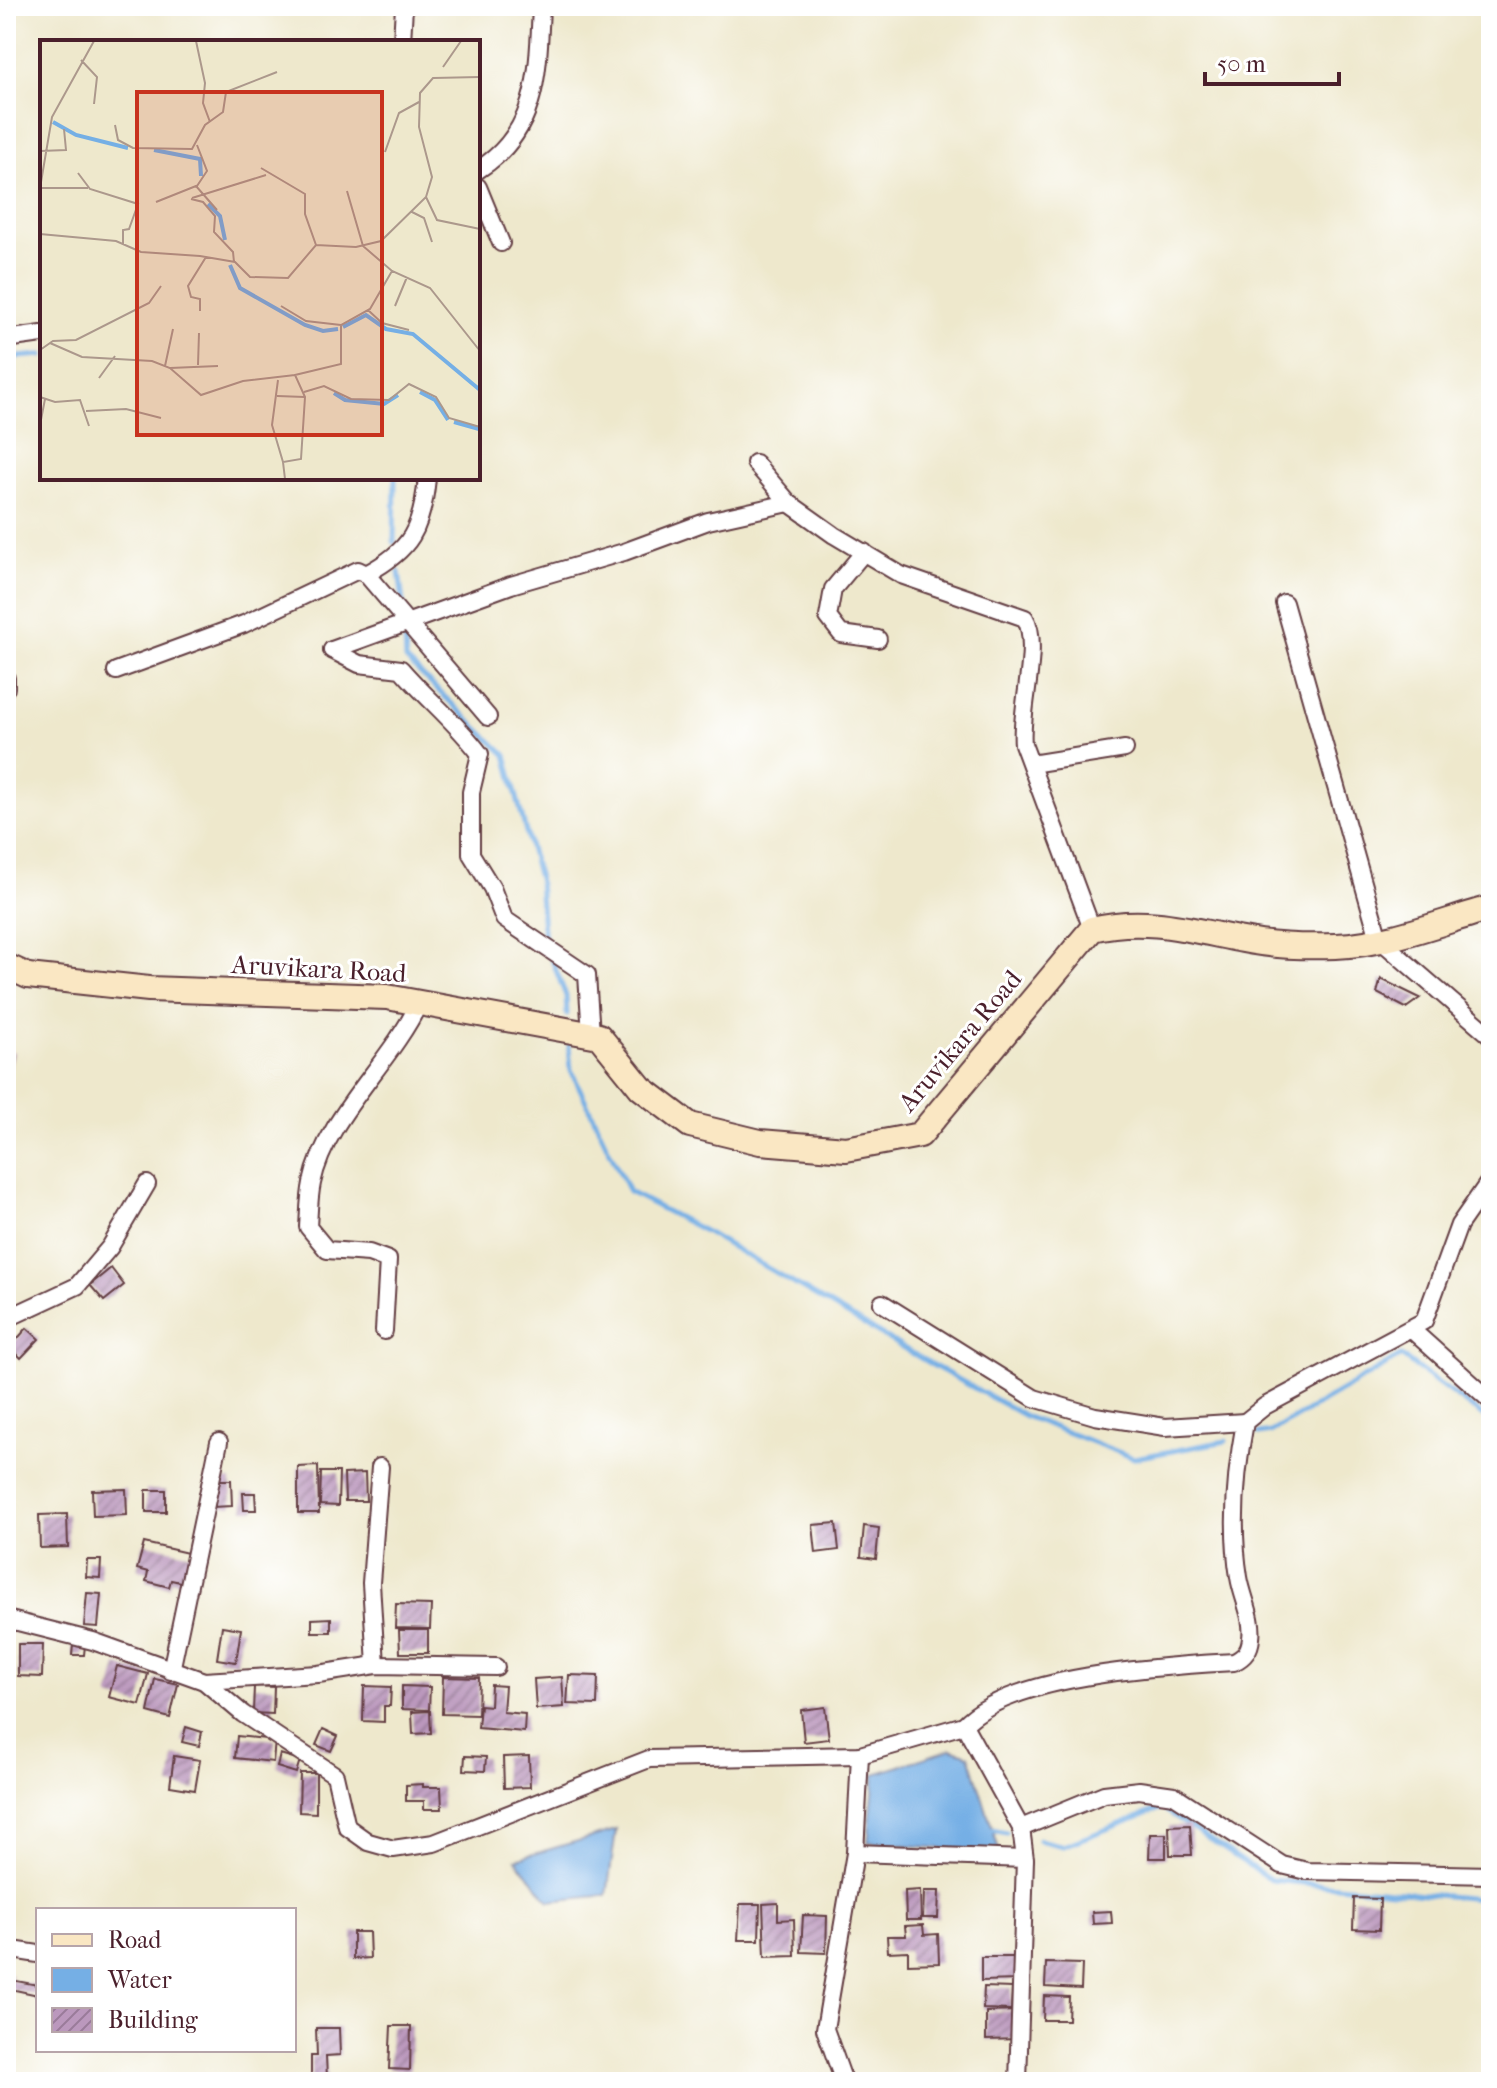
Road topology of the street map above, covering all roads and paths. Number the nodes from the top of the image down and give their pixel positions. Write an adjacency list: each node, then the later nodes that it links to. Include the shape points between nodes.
1 (404, 6): 3 (street)
2 (541, 6): 4 (street, via 537,81 523,122 495,159)
3 (402, 40)
4 (480, 169)
5 (480, 192): 6 (street)
6 (501, 243)
7 (40, 334): 8 (street)
8 (6, 339)
9 (755, 463): 11 (street)
10 (427, 480): 13 (street, via 413,538 398,557)
11 (789, 503): 12 (street); 15 (street, via 708,521)
12 (864, 552): 16 (street, via 833,589 828,617 841,634); 22 (street, via 901,575 1025,618 1031,640 1021,721)
13 (366, 574): 15 (street); 17 (street, via 354,570 244,624)
14 (1284, 603): 25 (street)
15 (407, 623): 20 (street); 28 (street, via 332,650 359,664 401,669 456,721 480,754 471,792 471,854 504,919 587,975)
16 (878, 639)
17 (116, 671)
18 (6, 678): 19 (street)
19 (6, 688)
20 (488, 717)
21 (1125, 749): 22 (street)
22 (1031, 764): 24 (street)
23 (1491, 908): 25 (main road)
24 (1092, 929): 25 (main road, via 1127,923 1177,925 1246,941 1336,946); 28 (main road, Aruvikara Road, via 920,1135 846,1149 760,1142 690,1125 641,1088 599,1036)
25 (1379, 939): 29 (street)
26 (6, 966): 27 (main road, Aruvikara Road, via 28,976 149,989 387,997)
27 (419, 1003): 28 (main road, Aruvikara Road); 35 (street, via 405,1032 329,1140 312,1181 308,1227 327,1250 388,1260)
28 (591, 1034)
29 (1491, 1036)
30 (1491, 1179): 34 (street, via 1459,1225 1427,1315)
31 (147, 1184): 33 (street, via 110,1247 77,1286)
32 (882, 1303): 37 (street, via 1034,1398 1095,1416 1165,1427)
33 (6, 1319)
34 (1412, 1330): 36 (street); 37 (street, via 1265,1406)
35 (384, 1331)
36 (1491, 1401)
37 (1245, 1422): 45 (street, via 1235,1535 1252,1630 1242,1658 1085,1678 987,1705)
38 (219, 1442): 43 (street)
39 (380, 1467): 41 (street, via 371,1583)
40 (6, 1619): 43 (street, via 93,1641)
41 (376, 1665): 42 (street); 44 (street)
42 (496, 1667)
43 (171, 1671): 44 (street)
44 (204, 1681): 46 (street, via 243,1714 335,1775 347,1827 368,1842 393,1849 434,1843 649,1759)
45 (964, 1725): 46 (street); 47 (street)
46 (860, 1755): 48 (street)
47 (1021, 1828): 49 (street); 50 (street, via 1104,1794 1139,1790 1174,1795 1282,1865 1307,1871)
48 (855, 1853): 49 (street); 53 (street, via 825,2029)
49 (1025, 1859): 54 (street)
50 (1491, 1875)
51 (6, 1949): 52 (street)
52 (36, 1954)
53 (844, 2082)
54 (1018, 2082)

